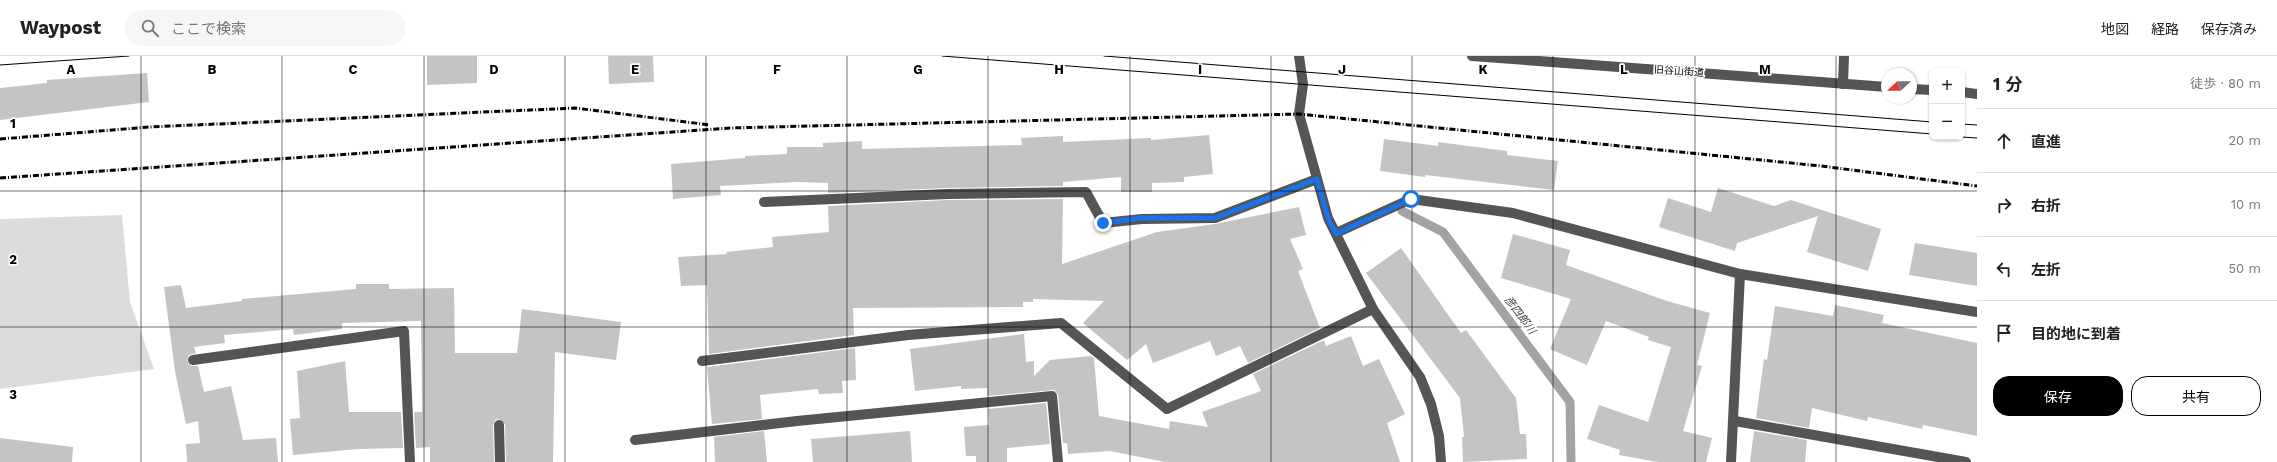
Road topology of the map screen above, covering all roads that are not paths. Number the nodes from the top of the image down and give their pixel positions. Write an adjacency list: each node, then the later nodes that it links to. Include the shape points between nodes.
1 (1299, 56): 10 (street, via 1303,84 1299,114)
2 (1472, 56): 4 (street, 旧谷山街道)
3 (1844, 56): 4 (street)
4 (1843, 84): 5 (street, 旧谷山街道)
5 (1881, 87)
6 (1917, 89): 7 (street)
7 (1929, 90)
8 (1965, 92): 9 (street)
9 (1977, 94)
10 (1317, 179): 11 (street, via 1215,218 1142,218 1103,223 1086,192 948,194); 12 (street, via 1328,218)
11 (764, 202)
12 (1336, 234): 13 (street, via 1411,199 1513,213); 14 (street)
13 (1740, 274): 15 (street); 18 (street)
14 (1373, 309): 17 (street, via 1168,409 1061,322 908,335); 24 (street, via 1420,377 1436,423)
15 (1977, 312)
16 (193, 360): 21 (street, via 404,331)
17 (702, 360)
18 (1735, 420): 25 (street); 26 (street)
19 (499, 425): 22 (street)
20 (635, 440): 23 (street, via 797,420 1052,396)
21 (410, 462)
22 (500, 462)
23 (1058, 462)
24 (1441, 462)
25 (1732, 462)
26 (1966, 462)

